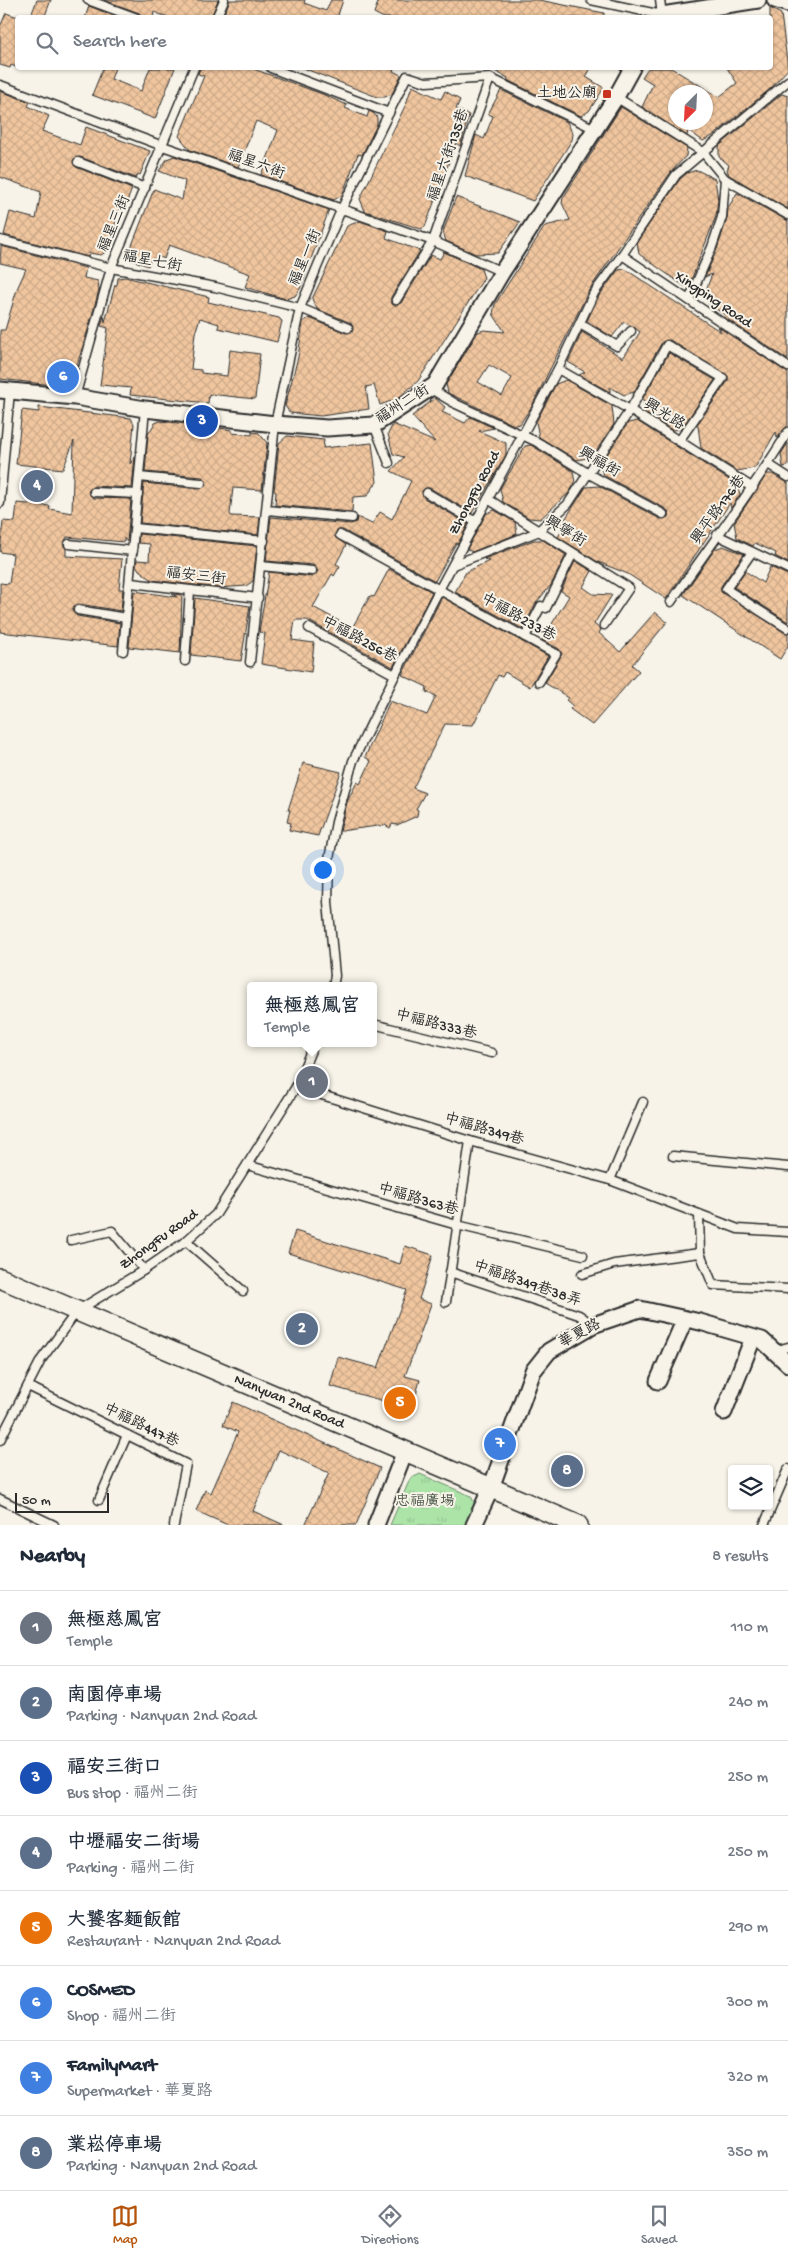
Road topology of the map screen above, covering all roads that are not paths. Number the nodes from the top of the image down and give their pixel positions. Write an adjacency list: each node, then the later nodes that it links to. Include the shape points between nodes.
1 (88, 0): 8 (lane)
2 (224, 0): 9 (lane)
3 (591, 0): 7 (lane)
4 (758, 0): 7 (street)
5 (775, 0): 6 (street)
6 (788, 4)
7 (661, 11)
8 (129, 15)
9 (217, 15)
10 (193, 70): 19 (lane, 福星三街)
11 (276, 70): 17 (lane)
12 (631, 70): 16 (street, 福州二街)
13 (490, 78): 17 (lane, 福星一街, via 426,82 407,76); 18 (lane); 27 (lane, 福星六街135巷)
14 (788, 81): 20 (lane, ZhongFu Road)
15 (0, 86): 19 (lane, 福星六街)
16 (616, 97): 18 (street, 福州二街); 20 (lane)
17 (389, 113): 24 (lane, 福星一街)
18 (595, 129): 30 (street, 福州二街)
19 (160, 145): 23 (lane, 福星三街); 24 (lane, 福星六街)
20 (703, 152): 22 (lane); 28 (lane, ZhongFu Road, via 676,175)
21 (78, 162): 23 (lane)
22 (725, 179): 25 (lane); 32 (lane, via 722,217)
23 (145, 188): 29 (lane, 福星三街)
24 (341, 210): 27 (lane, 福星六街); 33 (lane, 福星一街)
25 (788, 215)
26 (0, 240): 29 (lane, 福星七街)
27 (433, 241): 30 (lane, 福星六街); 31 (lane, 福星六街135巷)
28 (622, 255): 32 (lane, Xingping Road); 34 (lane, ZhongFu Road, via 594,293)
29 (111, 268): 33 (lane, 福星七街, via 215,287); 41 (lane, 福星三街)
30 (502, 272): 39 (street, 福州二街)
31 (396, 300)
32 (689, 300): 37 (lane, Xingping Road)
33 (300, 308): 35 (lane, 福星七街); 44 (lane, 福星一街)
34 (580, 324): 36 (lane, via 617,346); 38 (lane, ZhongFu Road)
35 (348, 328)
36 (631, 331)
37 (788, 367)
38 (558, 369): 43 (lane, 興光路); 47 (lane, ZhongFu Road)
39 (431, 389): 45 (street, 福州二街); 47 (lane, 興福街)
40 (5, 391): 41 (street, 福州二街); 60 (lane)
41 (75, 397): 42 (street, 福州二街)
42 (145, 409): 44 (street, 福州二街); 52 (lane)
43 (630, 410): 48 (lane, 興光路); 48 (lane, via 667,345 723,378); 51 (lane)
44 (275, 424): 45 (street, 福州二街, via 327,428); 61 (lane)
45 (374, 425): 49 (lane)
46 (788, 432): 50 (lane, 興平路176巷)
47 (521, 436): 51 (lane, 興福街, via 537,442); 59 (lane, ZhongFu Road)
48 (679, 441): 55 (lane, 興光路)
49 (389, 462)
50 (768, 464): 53 (lane); 55 (lane, 興平路176巷)
51 (589, 474): 62 (lane, 興福街); 66 (lane, via 568,504)
52 (139, 477): 54 (lane); 58 (lane)
53 (788, 477)
54 (201, 482)
55 (753, 488): 68 (lane, 興平路176巷)
56 (94, 492): 58 (lane)
57 (427, 493): 64 (lane)
58 (138, 494): 65 (lane)
59 (488, 499): 64 (lane, ZhongFu Road); 66 (lane, 興寧街)
60 (0, 503)
61 (267, 510): 63 (lane); 69 (lane)
62 (663, 514)
63 (352, 518)
64 (476, 522): 74 (lane, ZhongFu Road)
65 (135, 528): 69 (lane); 71 (lane)
66 (537, 532): 73 (lane, 興寧街); 74 (lane)
67 (340, 535): 80 (lane, 中福路233巷)
68 (717, 535): 72 (lane); 82 (lane, 興平路176巷)
69 (264, 541): 75 (lane)
70 (69, 544): 71 (lane)
71 (133, 552): 78 (lane)
72 (752, 552): 76 (lane); 87 (lane, via 726,589)
73 (573, 553): 85 (lane, 興寧街, via 629,588); 88 (lane, via 546,608 541,606)
74 (453, 565): 80 (lane, ZhongFu Road)
75 (261, 566): 77 (lane); 81 (lane)
76 (788, 569)
77 (312, 571)
78 (130, 583): 79 (lane, 福安三街); 84 (lane)
79 (190, 590): 81 (lane, 福安三街); 90 (lane)
80 (439, 590): 88 (lane, 中福路233巷); 92 (lane, ZhongFu Road)
81 (258, 598): 91 (lane)
82 (671, 602)
83 (78, 610): 84 (lane)
84 (126, 618): 89 (lane)
85 (604, 625)
86 (309, 628): 92 (lane, 中福路256巷)
87 (787, 628)
88 (525, 637): 93 (lane, 中福路233巷, via 556,654)
89 (123, 650)
90 (185, 661)
91 (250, 662)
92 (396, 675): 94 (lane, ZhongFu Road, via 354,761 329,859 328,902)
93 (539, 682)
94 (334, 982)
95 (377, 1025): 97 (lane, 中福路333巷)
96 (312, 1047): 98 (lane, ZhongFu Road)
97 (492, 1053)
98 (296, 1087): 100 (lane, 中福路349巷); 102 (lane, ZhongFu Road)
99 (643, 1102): 104 (lane)
100 (470, 1141): 104 (lane, 中福路349巷); 106 (lane, 中福路349巷38弄)
101 (673, 1156): 103 (lane)
102 (247, 1165): 106 (lane, 中福路363巷); 109 (lane, ZhongFu Road, via 216,1214)
103 (788, 1167)
104 (610, 1180): 105 (lane, 中福路349巷)
105 (699, 1214): 107 (lane, 中福路349巷, via 738,1230); 110 (lane)
106 (457, 1226): 111 (lane, 中福路363巷); 113 (lane, 中福路349巷38弄)
107 (788, 1232)
108 (71, 1240): 112 (lane, via 112,1231)
109 (186, 1240): 112 (lane, ZhongFu Road); 117 (lane)
110 (700, 1253): 114 (lane, via 614,1264); 116 (lane, via 712,1285)
111 (583, 1255)
112 (144, 1270): 119 (lane, ZhongFu Road)
113 (450, 1272): 118 (lane, 中福路349巷38弄); 121 (lane, 中福路349巷38弄, via 579,1315)
114 (582, 1274)
115 (0, 1278): 119 (street, Nanyuan 2nd Road)
116 (788, 1289)
117 (244, 1291)
118 (446, 1302)
119 (77, 1311): 126 (lane, ZhongFu Road, via 41,1360); 130 (street, Nanyuan 2nd Road)
120 (685, 1319): 121 (street, 華夏路, via 640,1309); 122 (street, 華夏路); 125 (street)
121 (592, 1325): 132 (street, 華夏路, via 549,1351 533,1371)
122 (753, 1338): 123 (street, 華夏路); 127 (street)
123 (781, 1349): 124 (street, 華夏路)
124 (788, 1364)
125 (658, 1381)
126 (28, 1386): 128 (lane, 中福路447巷); 129 (lane, ZhongFu Road)
127 (724, 1412)
128 (126, 1435): 134 (lane); 137 (lane, 中福路447巷, via 186,1464)
129 (0, 1440)
130 (405, 1451): 132 (street, Nanyuan 2nd Road); 138 (street)
131 (788, 1469): 141 (lane)
132 (491, 1488): 139 (street, 華夏路); 140 (street, Nanyuan 2nd Road)
133 (0, 1499): 135 (lane)
134 (99, 1500)
135 (45, 1523): 136 (lane)
136 (54, 1525)
137 (174, 1525)
138 (376, 1525)
139 (474, 1525)
140 (578, 1525)
141 (764, 1525)

